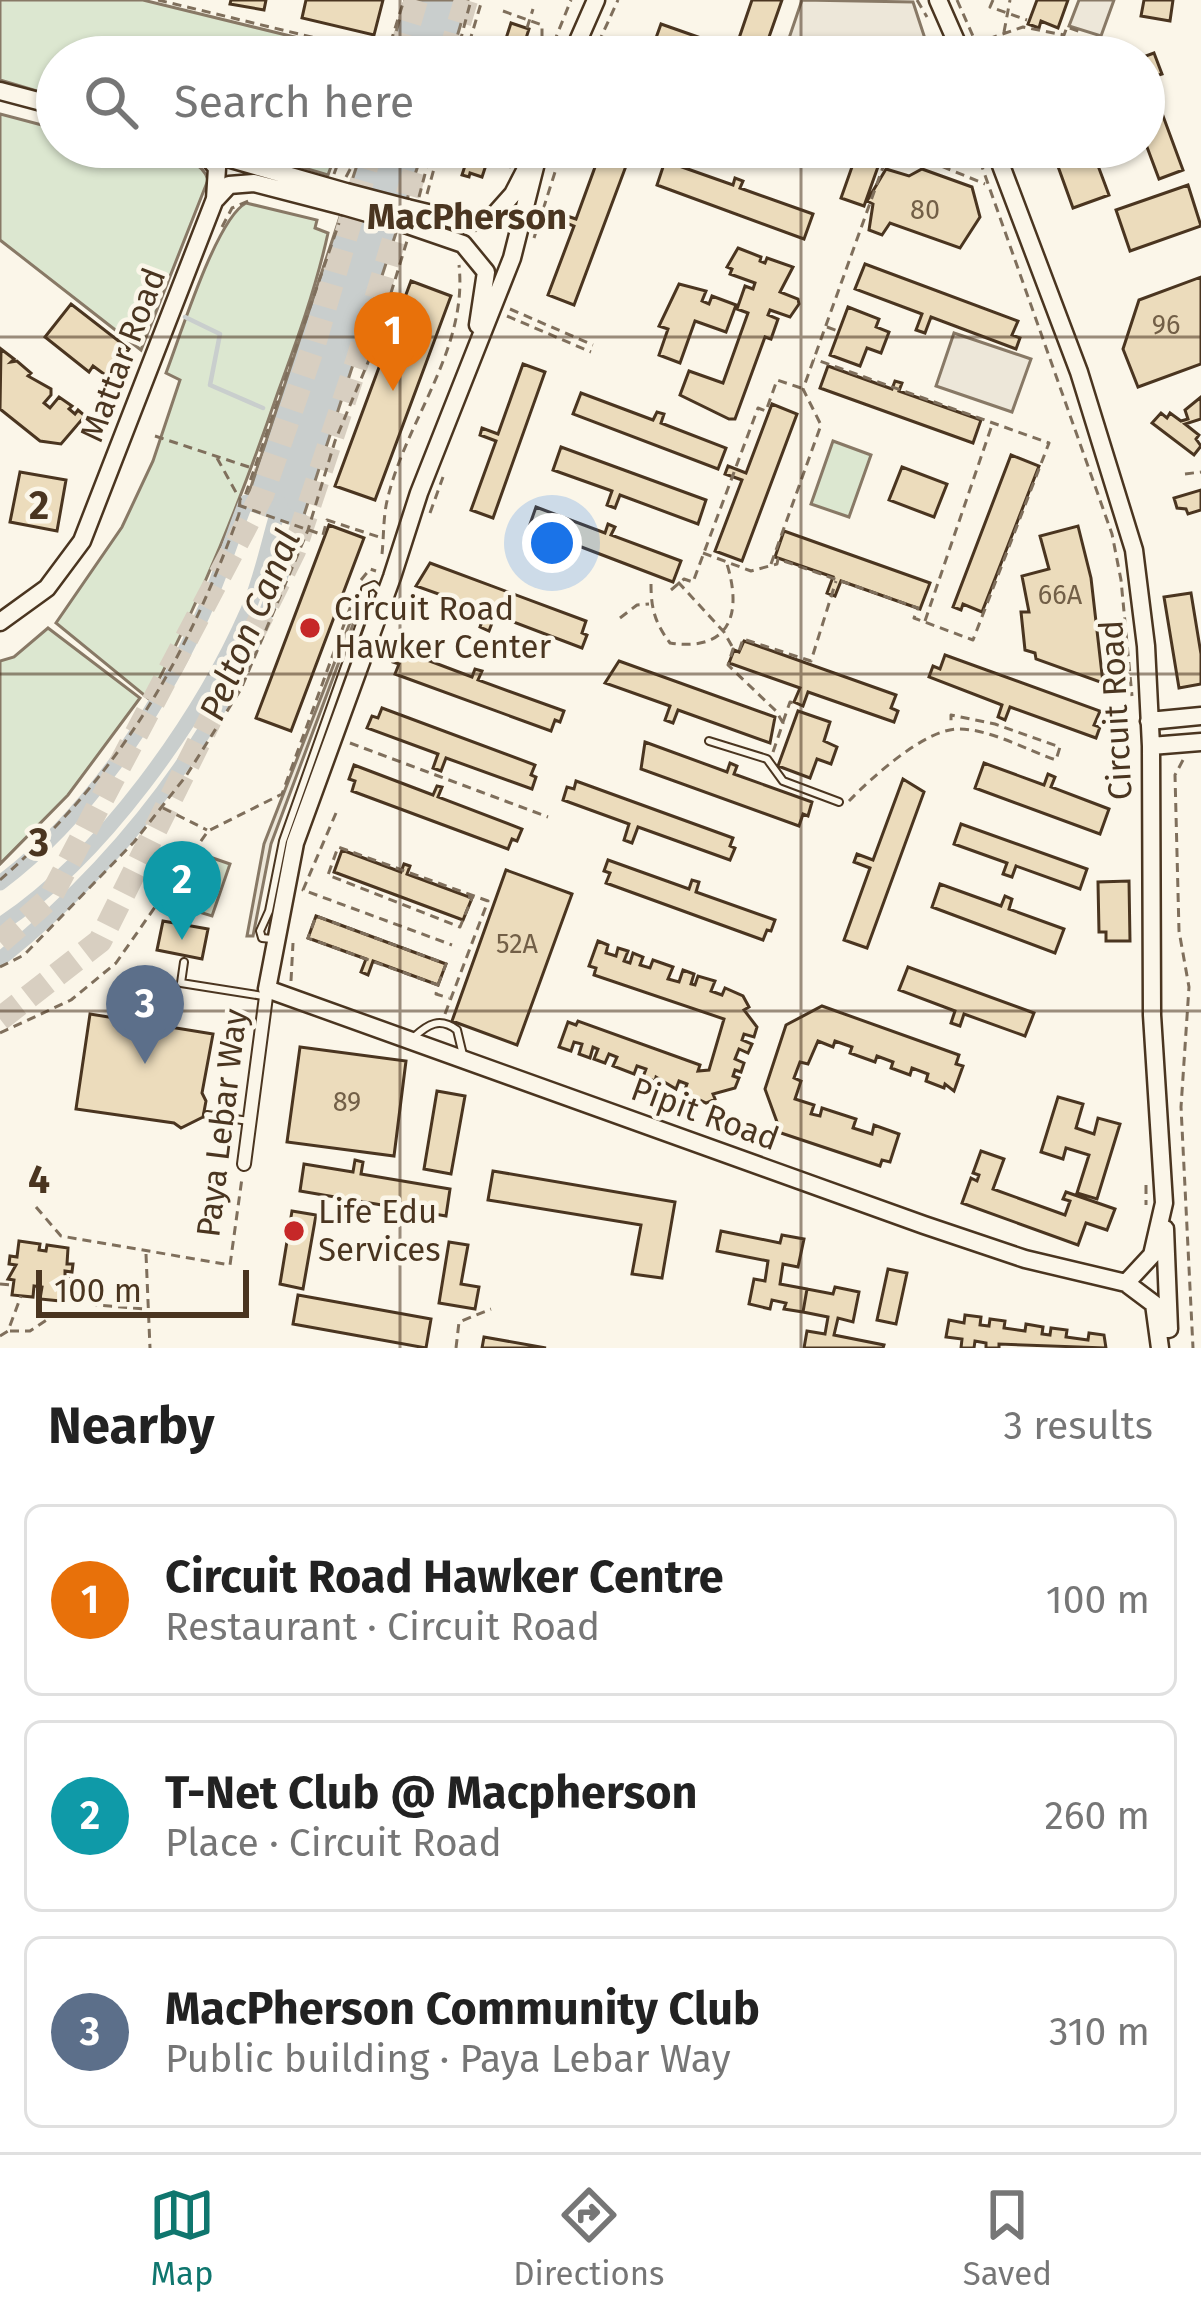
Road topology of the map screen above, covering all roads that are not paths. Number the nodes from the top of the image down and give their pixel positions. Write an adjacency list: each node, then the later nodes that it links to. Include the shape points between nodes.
1 (596, 0): 3 (street)
2 (938, 0): 4 (street)
3 (575, 36)
4 (954, 36)
5 (0, 91): 6 (street)
6 (36, 100)
7 (217, 168): 12 (street)
8 (246, 168): 13 (street)
9 (527, 168): 14 (street, via 488,221)
10 (535, 168): 15 (street, via 512,258)
11 (1002, 168): 18 (street, Circuit Road, via 1135,550)
12 (215, 199): 13 (street, via 236,182); 16 (street, Mattar Road, via 82,541 47,588)
13 (342, 199): 14 (street, bridge)
14 (412, 214): 15 (street, via 463,244 486,272)
15 (473, 350): 24 (street, via 295,843 286,937)
16 (0, 622)
17 (1201, 716): 18 (street)
18 (1149, 722): 21 (street, Circuit Road)
19 (709, 742): 22 (lane, via 750,752 783,781)
20 (1201, 742): 21 (street)
21 (1150, 746): 30 (street, Circuit Road, via 1147,1014)
22 (838, 802)
23 (184, 962): 24 (lane, via 181,983)
24 (266, 993): 25 (street, Pipit Road); 28 (street, Paya Lebar Way)
25 (411, 1040): 26 (street, Pipit Road); 26 (lane, via 442,1022 457,1030)
26 (463, 1059): 31 (street, Pipit Road, via 1024,1259)
27 (207, 1115): 28 (lane)
28 (249, 1121): 29 (street, Paya Lebar Way)
29 (244, 1164)
30 (1165, 1203): 31 (street, Circuit Road, via 1152,1255); 33 (street)
31 (1126, 1282): 32 (street, via 1154,1304)
32 (1160, 1348)
33 (1170, 1348)

